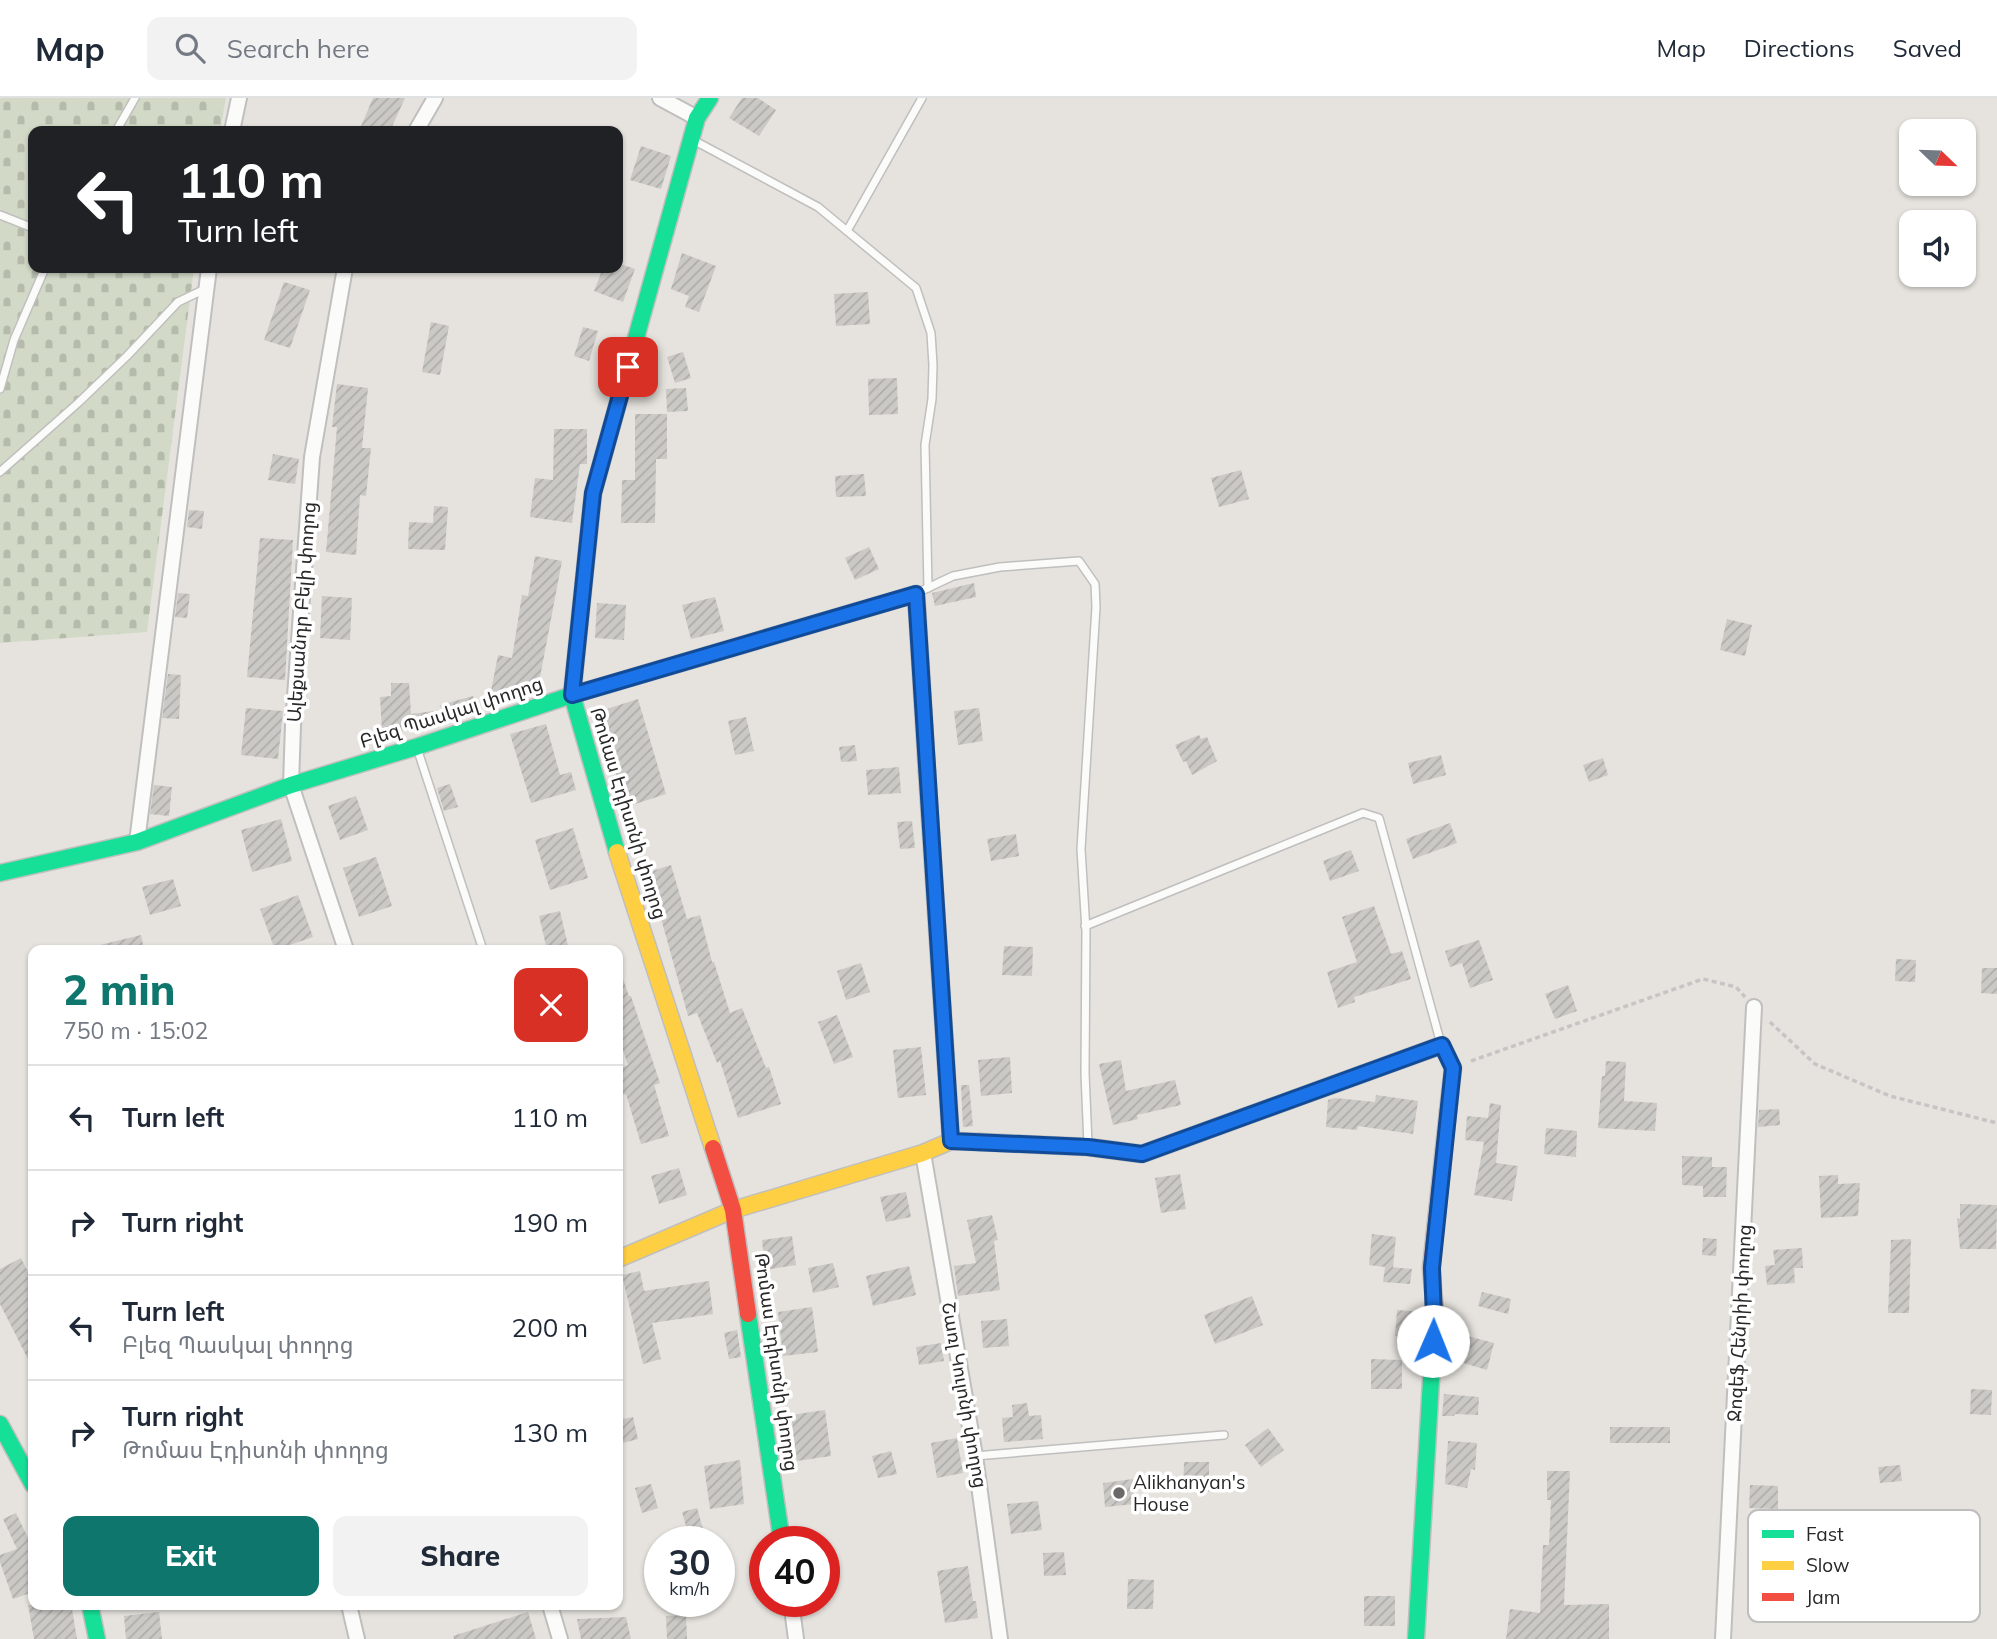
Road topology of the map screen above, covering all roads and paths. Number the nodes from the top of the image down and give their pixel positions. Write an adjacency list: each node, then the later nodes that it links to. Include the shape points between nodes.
1 (135, 98): 8 (lane)
2 (239, 98): 9 (street)
3 (435, 98): 10 (street)
4 (660, 98): 7 (street)
5 (710, 98): 7 (street, Թոմաս Էդիսոնի փողոց)
6 (922, 98): 14 (lane)
7 (697, 118): 11 (street, Թոմաս Էդիսոնի փողոց)
8 (119, 126)
9 (233, 126)
10 (419, 126)
11 (692, 139): 14 (lane, via 818,207); 22 (street, Թոմաս Էդիսոնի փողոց, via 593,493)
12 (0, 215): 13 (lane)
13 (28, 226)
14 (848, 231): 21 (lane, via 916,288 930,333 932,400 925,445)
15 (43, 273): 19 (lane, via 14,340)
16 (208, 273): 18 (street)
17 (344, 273): 24 (street, Ալեքսանդր Բելի փողոց, via 312,457)
18 (205, 289): 20 (lane, via 178,302 78,403); 25 (street)
19 (0, 389)
20 (0, 472)
21 (922, 591): 22 (street, Բլեզ Պասկալ փողոց); 27 (lane, via 953,576 989,569 1079,561 1096,584 1081,849); 34 (street)
22 (572, 695): 23 (street, Բլեզ Պասկալ փողոց); 37 (street, Թոմաս Էդիսոնի փողոց, via 620,863)
23 (416, 747): 24 (street, Բլեզ Պասկալ փողոց); 29 (lane)
24 (291, 785): 25 (street, Բլեզ Պասկալ փողոց); 28 (street, Ալեքսանդր Բելի փողոց)
25 (137, 842): 26 (street, Բլեզ Պասկալ փողոց)
26 (0, 873)
27 (1085, 926): 31 (lane, via 1363,813 1380,818); 35 (lane)
28 (344, 945)
29 (481, 945)
30 (1754, 1007): 32 (path, via 1736,987 1703,979); 33 (path, via 1815,1064 1890,1097); 54 (street, Ջոզեֆ Հենրիի փողոց)
31 (1442, 1045): 32 (street); 35 (street, via 1142,1154)
32 (1453, 1068): 53 (street, via 1432,1268 1434,1316)
33 (1997, 1123)
34 (951, 1141): 35 (street); 36 (street)
35 (1088, 1147)
36 (923, 1153): 37 (street); 41 (street, Շառլ Կուլոնի փողոց)
37 (733, 1210): 38 (street); 43 (street, Թոմաս Էդիսոնի փողոց)
38 (623, 1257)
39 (0, 1424): 42 (street)
40 (1224, 1435): 41 (lane)
41 (975, 1456): 52 (street, Շառլ Կուլոնի փողոց)
42 (28, 1476)
43 (780, 1526)
44 (91, 1610): 48 (street)
45 (350, 1610): 49 (street)
46 (551, 1610): 50 (street)
47 (793, 1617): 51 (street)
48 (96, 1639)
49 (357, 1639)
50 (560, 1639)
51 (796, 1639)
52 (1000, 1639)
53 (1416, 1639)
54 (1723, 1639)

